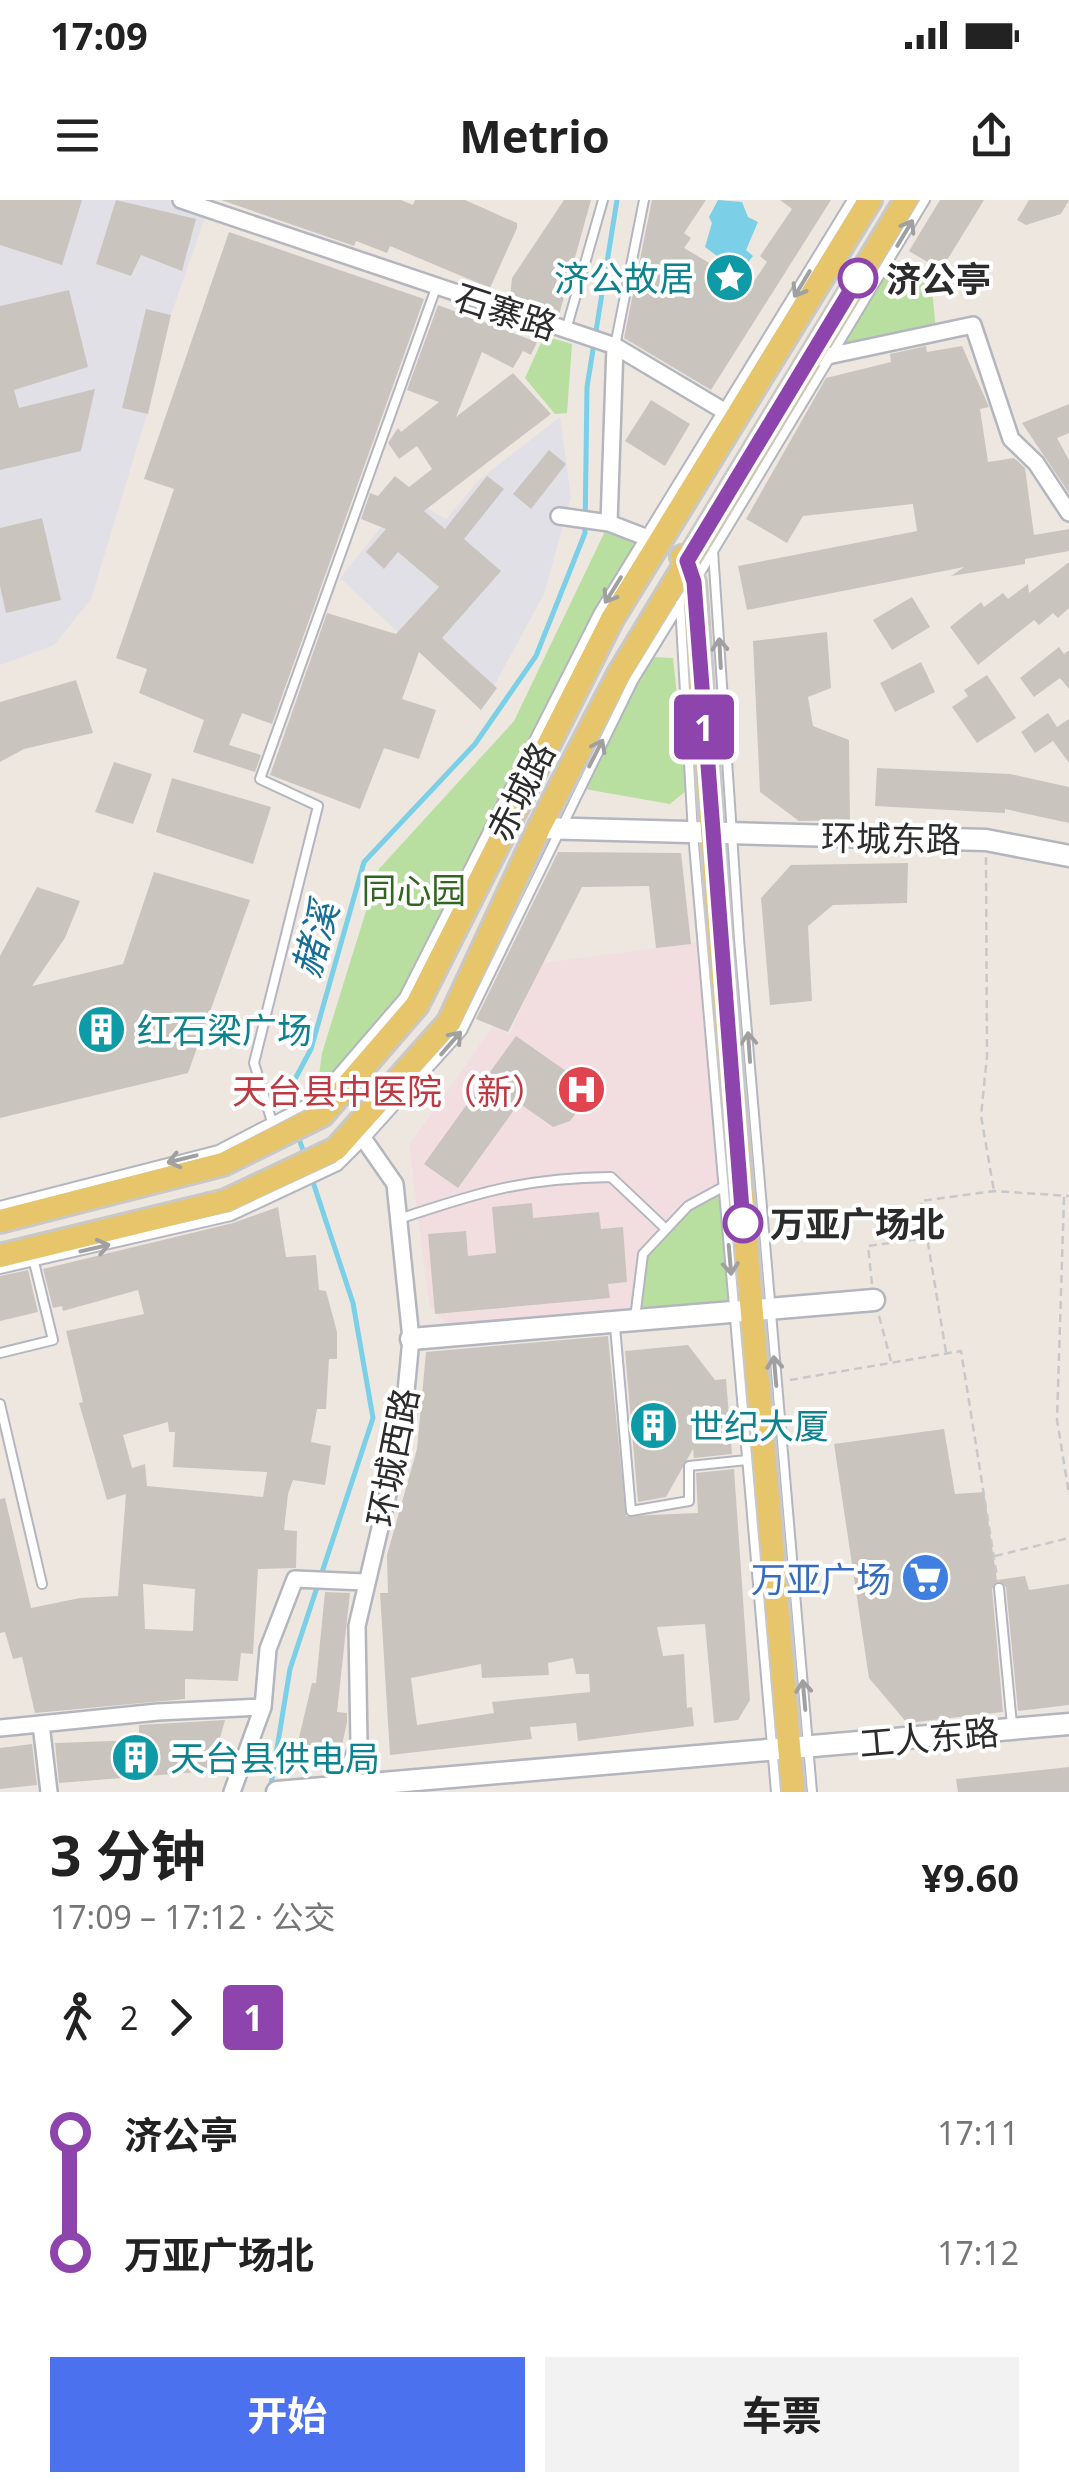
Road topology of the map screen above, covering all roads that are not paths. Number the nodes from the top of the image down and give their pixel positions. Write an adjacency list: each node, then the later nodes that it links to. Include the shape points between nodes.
1 (604, 200): 9 (lane)
2 (644, 200): 10 (lane)
3 (852, 200): 13 (lane, one-way to 13)
4 (870, 200): 17 (main road, 赤城路)
5 (906, 200): 12 (main road, 赤城路)
6 (925, 200): 11 (lane, one-way to 6)
7 (192, 202): 8 (street, 石寨路)
8 (436, 288): 9 (street, 石寨路); 24 (lane, via 260,779 318,806 254,1062)
9 (566, 330): 10 (street, 石寨路)
10 (614, 346): 13 (street, 石寨路); 16 (street)
11 (832, 352): 12 (street); 14 (street, via 973,324 1011,438); 18 (lane)
12 (809, 360): 19 (main road, 赤城路)
13 (724, 411): 17 (lane)
14 (1069, 513)
15 (559, 516): 16 (street)
16 (609, 523): 17 (street)
17 (652, 540): 19 (main road); 24 (main road, 赤城路, one-way to 24, via 417,1005 319,1107)
18 (713, 548): 19 (lane); 22 (lane, one-way to 18)
19 (691, 571): 20 (lane); 21 (main road, 赤城路, via 620,674); 22 (main road)
20 (680, 604): 21 (lane, one-way to 20); 22 (lane)
21 (548, 828): 22 (main road, 环城东路); 25 (main road, 赤城路, one-way to 21, via 448,1022)
22 (712, 834): 23 (main road, 环城东路, via 986,840); 26 (lane); 33 (main road)
23 (1069, 856)
24 (274, 1130): 27 (lane, one-way to 27); 29 (main road, 赤城路, via 223,1164)
25 (360, 1134): 28 (street, 环城西路, via 395,1184); 31 (main road, 赤城路, one-way to 25, via 284,1182 337,1158)
26 (723, 1187): 30 (lane, via 688,1206); 33 (lane, one-way to 33)
27 (0, 1206)
28 (399, 1220): 30 (lane, via 494,1187 611,1177); 35 (street, 环城西路)
29 (0, 1221): 31 (main road)
30 (666, 1229): 34 (lane, via 642,1254)
31 (15, 1258): 36 (lane, via 53,1340)
32 (874, 1300): 33 (main road)
33 (751, 1309): 34 (main road); 38 (lane); 47 (main road); 47 (lane, one-way to 33, via 776,1383)
34 (625, 1320): 35 (main road); 38 (lane, via 631,1510 689,1500 689,1466)
35 (411, 1340): 39 (street, 环城西路, via 402,1434)
36 (0, 1353)
37 (0, 1404): 40 (lane)
38 (748, 1460): 47 (lane)
39 (365, 1582): 42 (street, via 295,1579 268,1648); 48 (street, 环城西路, via 357,1626 360,1744)
40 (42, 1584)
41 (999, 1588): 46 (lane)
42 (262, 1707): 43 (street); 50 (street)
43 (40, 1724): 45 (street); 49 (street)
44 (1069, 1724): 46 (main road, 工人东路)
45 (0, 1728)
46 (1012, 1729): 47 (main road, 工人东路)
47 (790, 1750): 48 (main road, 工人东路); 52 (lane); 53 (main road); 54 (lane)
48 (339, 1789): 51 (main road, 工人东路)
49 (49, 1792)
50 (232, 1792)
51 (277, 1792)
52 (776, 1792)
53 (792, 1792)
54 (812, 1792)

